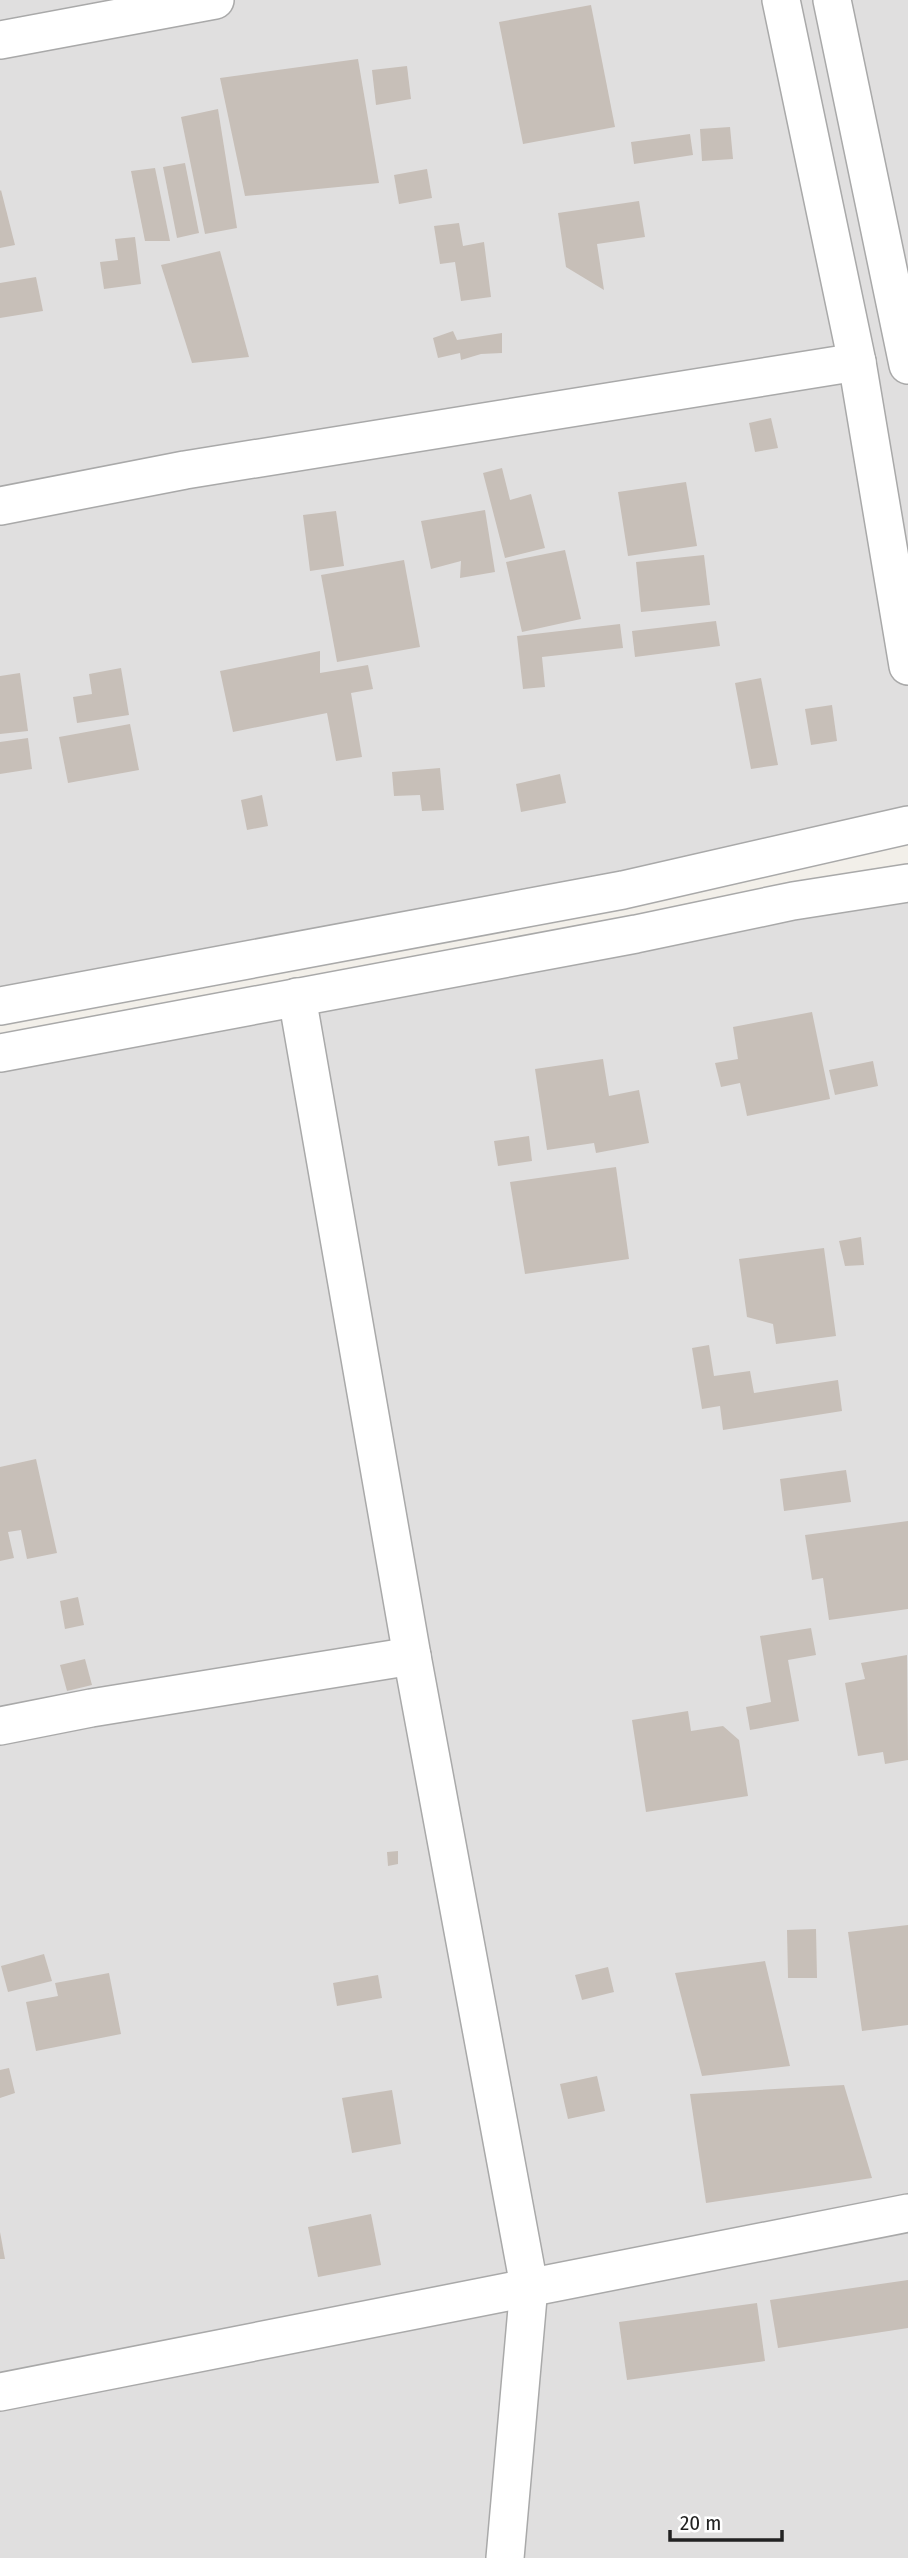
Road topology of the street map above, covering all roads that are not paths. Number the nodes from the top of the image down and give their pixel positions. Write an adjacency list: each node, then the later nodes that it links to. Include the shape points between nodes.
1 (215, 0): 4 (street)
2 (781, 0): 6 (street)
3 (832, 0): 5 (street)
4 (0, 40)
5 (907, 357)
6 (856, 362): 7 (street, via 185,470); 8 (street)
7 (0, 506)
8 (908, 666)
9 (908, 825): 12 (street, via 623,890)
10 (908, 883): 11 (street, via 793,901)
11 (297, 998): 13 (street); 14 (street)
12 (0, 1006)
13 (0, 1053)
14 (412, 1656): 15 (street); 17 (street)
15 (0, 1726)
16 (908, 2213): 17 (street)
17 (529, 2286): 18 (street); 19 (street)
18 (0, 2392)
19 (505, 2558)

